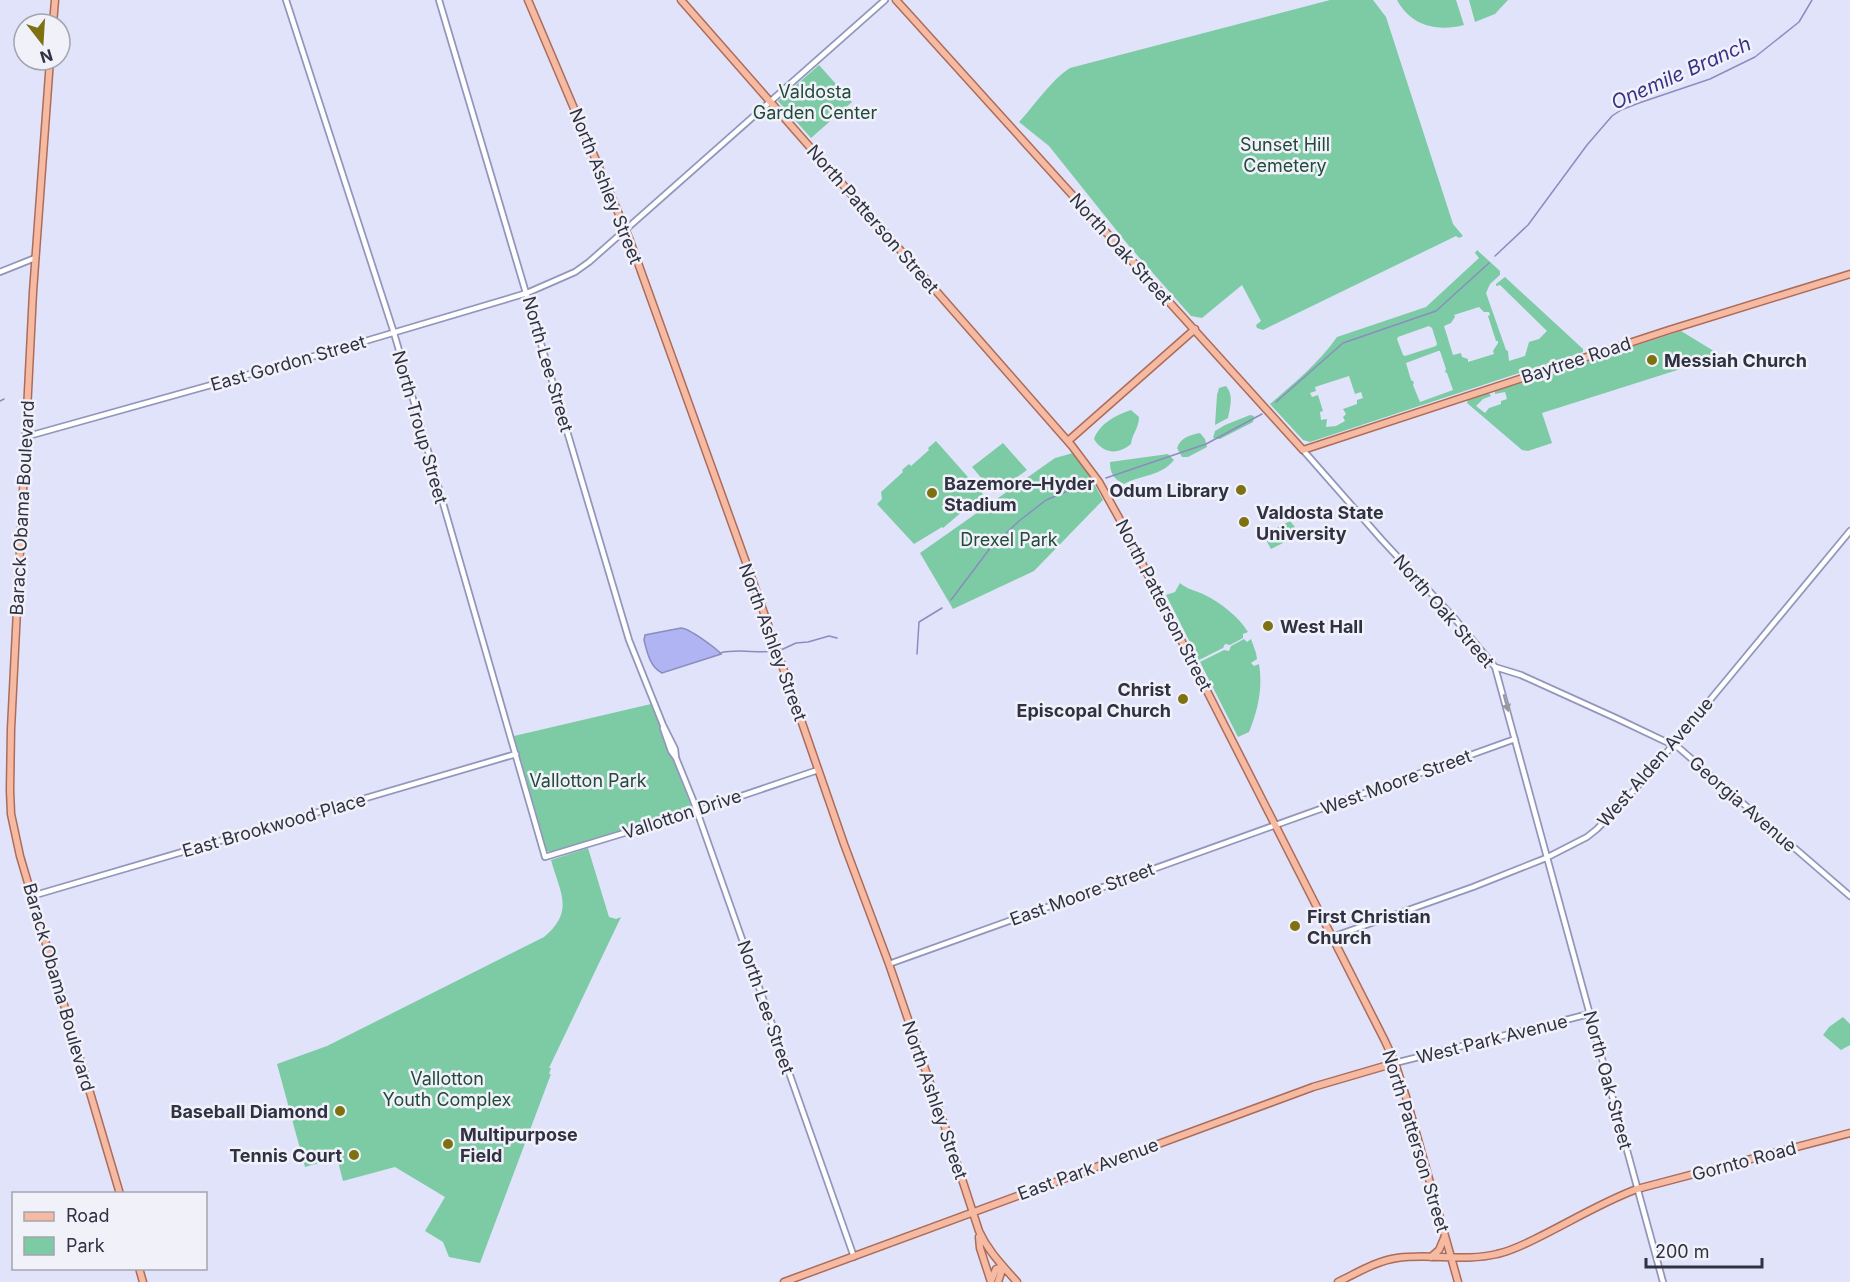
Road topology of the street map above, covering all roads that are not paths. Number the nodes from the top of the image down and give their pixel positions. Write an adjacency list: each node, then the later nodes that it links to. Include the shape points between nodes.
1 (286, 0): 15 (street, North Troup Street)
2 (439, 0): 13 (street, North Lee Street)
3 (528, 0): 9 (main road, North Ashley Street)
4 (681, 0): 8 (main road, North Patterson Street)
5 (885, 0): 8 (street, East Gordon Street)
6 (896, 0): 14 (main road, North Oak Street)
7 (49, 72): 10 (main road, Barack Obama Boulevard)
8 (770, 102): 9 (street, East Gordon Street); 17 (main road, North Patterson Street)
9 (626, 230): 13 (street, East Gordon Street, via 580,269); 24 (main road, North Ashley Street)
10 (36, 258): 11 (street); 16 (main road, Barack Obama Boulevard)
11 (0, 272)
12 (1850, 274): 18 (main road, Baytree Road)
13 (527, 293): 15 (street, East Gordon Street); 25 (street, North Lee Street, via 629,642)
14 (1195, 329): 17 (main road); 18 (main road, North Oak Street)
15 (393, 333): 16 (street, East Gordon Street); 23 (street, North Troup Street)
16 (26, 437): 29 (main road, Barack Obama Boulevard, via 10,790 13,829)
17 (1068, 441): 26 (main road, North Patterson Street, via 1105,492)
18 (1303, 450): 20 (street, North Oak Street)
19 (1850, 531): 22 (street, West Alden Avenue)
20 (1495, 667): 21 (street, North Oak Street, one-way to 21); 22 (street, Georgia Avenue, via 1521,675)
21 (1515, 739): 26 (street, West Moore Street); 28 (street, North Oak Street)
22 (1672, 745): 28 (street, West Alden Avenue, via 1602,825); 30 (street, Georgia Avenue)
23 (516, 754): 27 (street, North Troup Street); 29 (street, East Brookwood Place)
24 (818, 770): 25 (street, Vallotton Drive); 32 (main road, North Ashley Street)
25 (697, 811): 27 (street, Vallotton Drive); 41 (street, North Lee Street)
26 (1276, 825): 31 (main road, North Patterson Street); 32 (street, East Moore Street)
27 (545, 857)
28 (1546, 858): 31 (street, West Alden Avenue); 33 (street, North Oak Street)
29 (33, 896): 37 (main road, Barack Obama Boulevard)
30 (1850, 896)
31 (1332, 937): 34 (main road, North Patterson Street)
32 (889, 964): 38 (main road, North Ashley Street)
33 (1589, 1014): 34 (street, West Park Avenue); 36 (street, North Oak Street)
34 (1395, 1063): 38 (main road, East Park Avenue, via 1313,1087); 40 (main road, North Patterson Street)
35 (1850, 1132): 36 (main road, Gornto Road)
36 (1637, 1189): 43 (main road, Gornto Road, via 1611,1198 1575,1220 1510,1250 1496,1255); 51 (street, North Oak Street)
37 (119, 1192)
38 (972, 1212): 39 (main road, North Ashley Street); 41 (main road, East Park Avenue)
39 (979, 1231): 44 (main road, North Ashley Street); 46 (main road)
40 (1446, 1235): 42 (main road); 43 (main road, North Patterson Street)
41 (854, 1257): 45 (main road, East Park Avenue)
42 (1431, 1257): 43 (main road, Gornto Road); 49 (main road, Gornto Road, via 1379,1262)
43 (1452, 1258): 50 (main road, North Patterson Street)
44 (1003, 1267): 46 (main road, via 996,1269); 47 (main road); 48 (main road, North Ashley Street)
45 (784, 1282)
46 (991, 1282)
47 (998, 1282)
48 (1017, 1282)
49 (1338, 1282)
50 (1458, 1282)
51 (1663, 1282)

